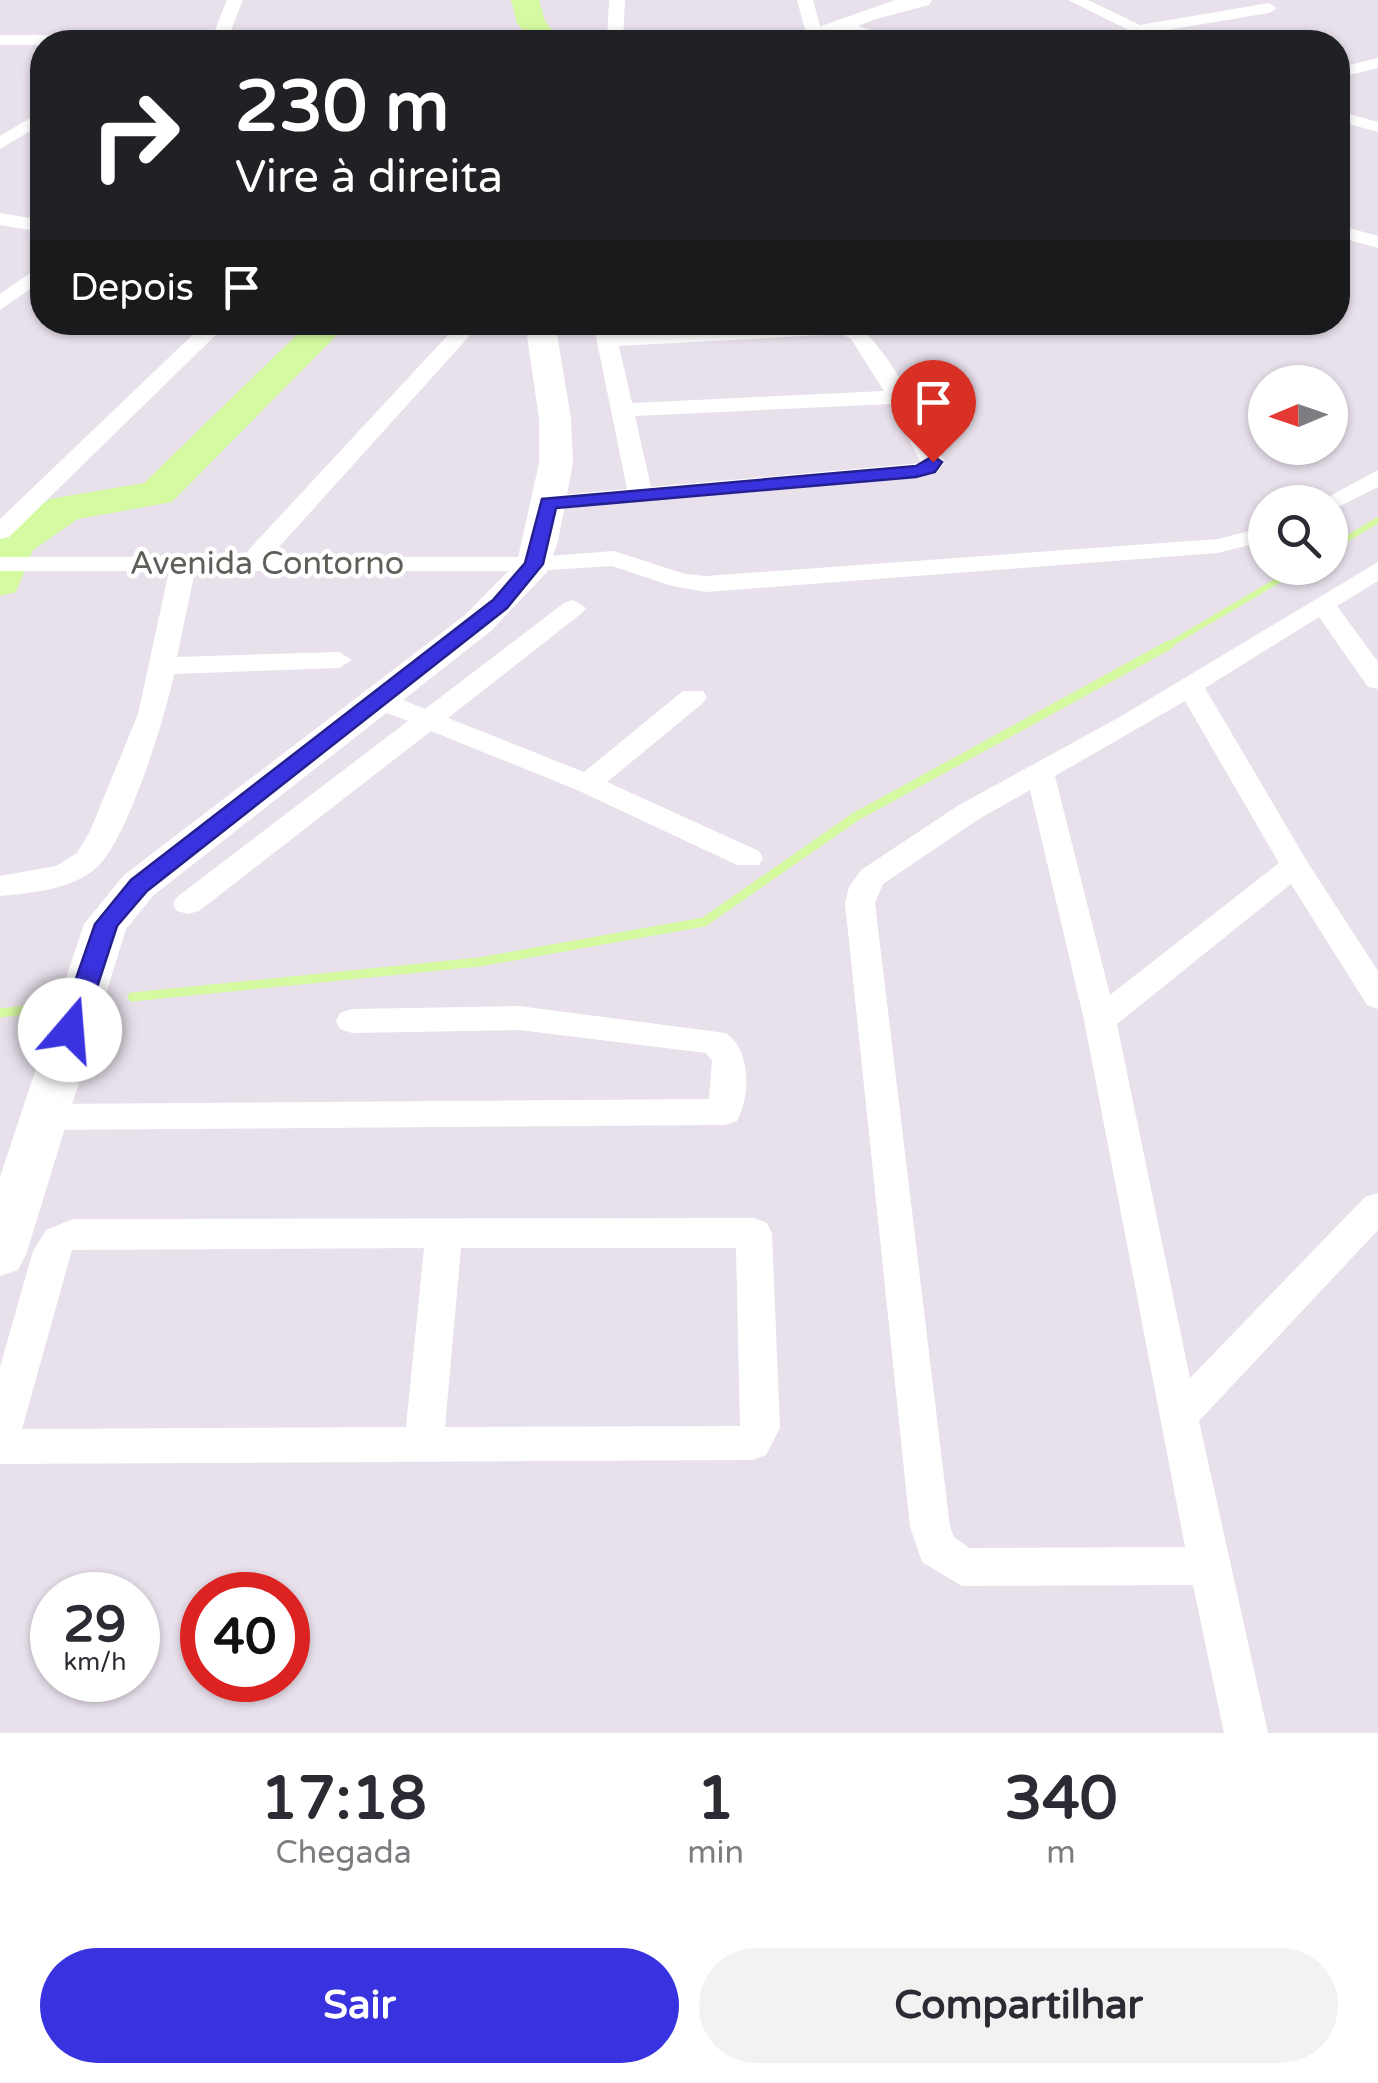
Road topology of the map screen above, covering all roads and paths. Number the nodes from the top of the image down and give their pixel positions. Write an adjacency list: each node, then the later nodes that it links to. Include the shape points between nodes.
1 (234, 0): 8 (street)
2 (617, 0): 9 (street)
3 (804, 0): 10 (street)
4 (921, 0): 7 (street)
5 (1076, 0): 13 (street)
6 (1268, 8): 13 (street)
7 (840, 26): 11 (street); 12 (street)
8 (223, 30)
9 (616, 30)
10 (806, 30)
11 (830, 30)
12 (854, 30)
13 (1137, 30)
14 (0, 40): 15 (street)
15 (30, 40)
16 (1378, 64): 17 (street)
17 (1350, 70)
18 (1350, 119): 20 (street)
19 (30, 124): 21 (street)
20 (1378, 127)
21 (0, 144)
22 (0, 218): 23 (street)
23 (30, 224)
24 (1350, 234): 25 (street)
25 (1378, 242)
26 (30, 280): 27 (street)
27 (0, 304)
28 (205, 335): 39 (street)
29 (460, 335): 42 (street)
30 (542, 335): 38 (street, via 556,419)
31 (606, 335): 34 (street)
32 (859, 335): 33 (street)
33 (899, 397): 34 (street); 36 (street, via 933,462 929,468)
34 (622, 410): 36 (street)
35 (1378, 477): 37 (street)
36 (640, 493): 38 (street)
37 (1348, 494)
38 (548, 503): 44 (street)
39 (0, 532)
40 (1248, 538): 44 (street, Avenida Contorno, via 1218,546 706,584 614,558)
41 (184, 562): 42 (street, Avenida Contorno); 43 (street, Avenida Contorno); 49 (street)
42 (251, 562): 44 (street, Avenida Contorno)
43 (0, 564)
44 (534, 564): 53 (street, via 500,604)
45 (1378, 570): 46 (street)
46 (1323, 605): 50 (street); 51 (street)
47 (573, 608): 54 (street)
48 (339, 660): 49 (street)
49 (162, 666): 59 (street, via 152,714 88,860 37,882)
50 (1378, 681)
51 (1190, 686): 55 (street); 58 (street)
52 (693, 697): 56 (street)
53 (378, 700): 54 (street); 64 (street, via 120,906 106,924)
54 (429, 719): 56 (street); 60 (street)
55 (1040, 772): 62 (street); 72 (street, via 872,877 860,902 930,1528 938,1549 962,1567)
56 (587, 784): 57 (street)
57 (748, 858)
58 (1294, 866): 61 (street); 62 (street)
59 (0, 886)
60 (188, 904)
61 (1378, 997)
62 (1100, 1020): 68 (street)
63 (352, 1021): 64 (street, via 519,1018 714,1042 729,1061 725,1112)
64 (44, 1117): 67 (street)
65 (1378, 1207): 68 (street)
66 (444, 1233): 69 (street, via 73,1234 59,1240); 70 (street); 70 (street, via 754,1232 760,1428 756,1441 734,1444)
67 (0, 1256)
68 (1178, 1416): 72 (street)
69 (0, 1437)
70 (424, 1445): 71 (street)
71 (0, 1447)
72 (1211, 1566): 73 (street)
73 (1246, 1733)

